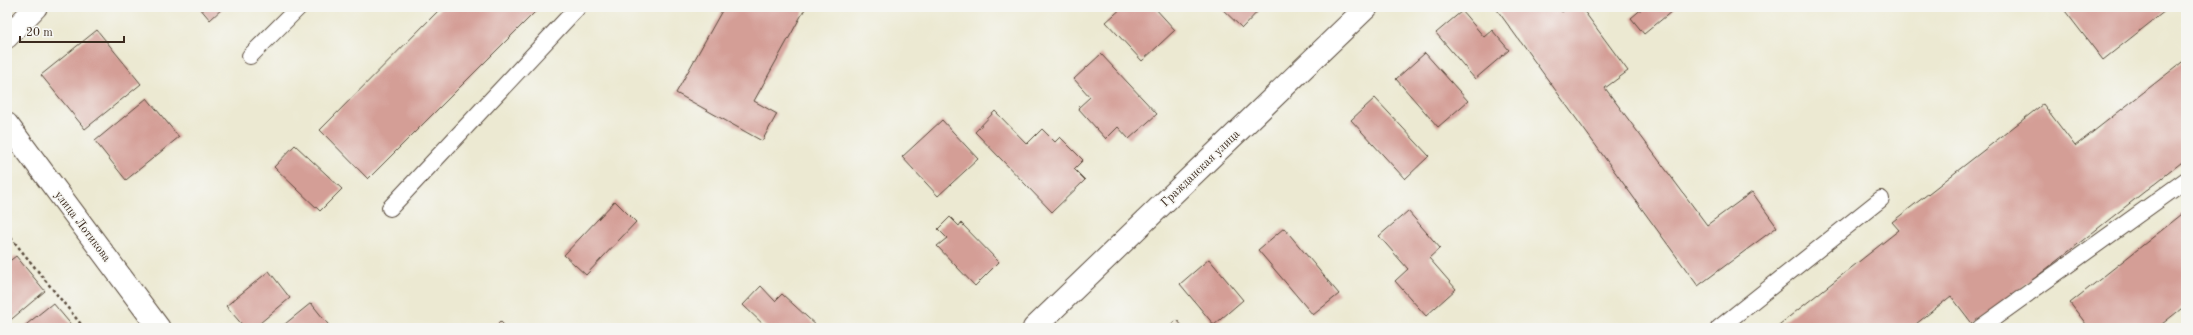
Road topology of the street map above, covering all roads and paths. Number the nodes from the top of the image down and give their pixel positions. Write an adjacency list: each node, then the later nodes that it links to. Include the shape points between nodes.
1 (36, 7): 5 (street)
2 (299, 7): 6 (lane)
3 (578, 7): 10 (lane)
4 (1367, 7): 14 (street, Гражданская улица)
5 (7, 37)
6 (250, 56)
7 (7, 124): 13 (street, улица Лотикова)
8 (2186, 180): 16 (lane)
9 (1881, 199): 15 (lane)
10 (390, 208)
11 (7, 233): 12 (path)
12 (84, 328)
13 (159, 328)
14 (1034, 328)
15 (1719, 328)
16 (1980, 328)

